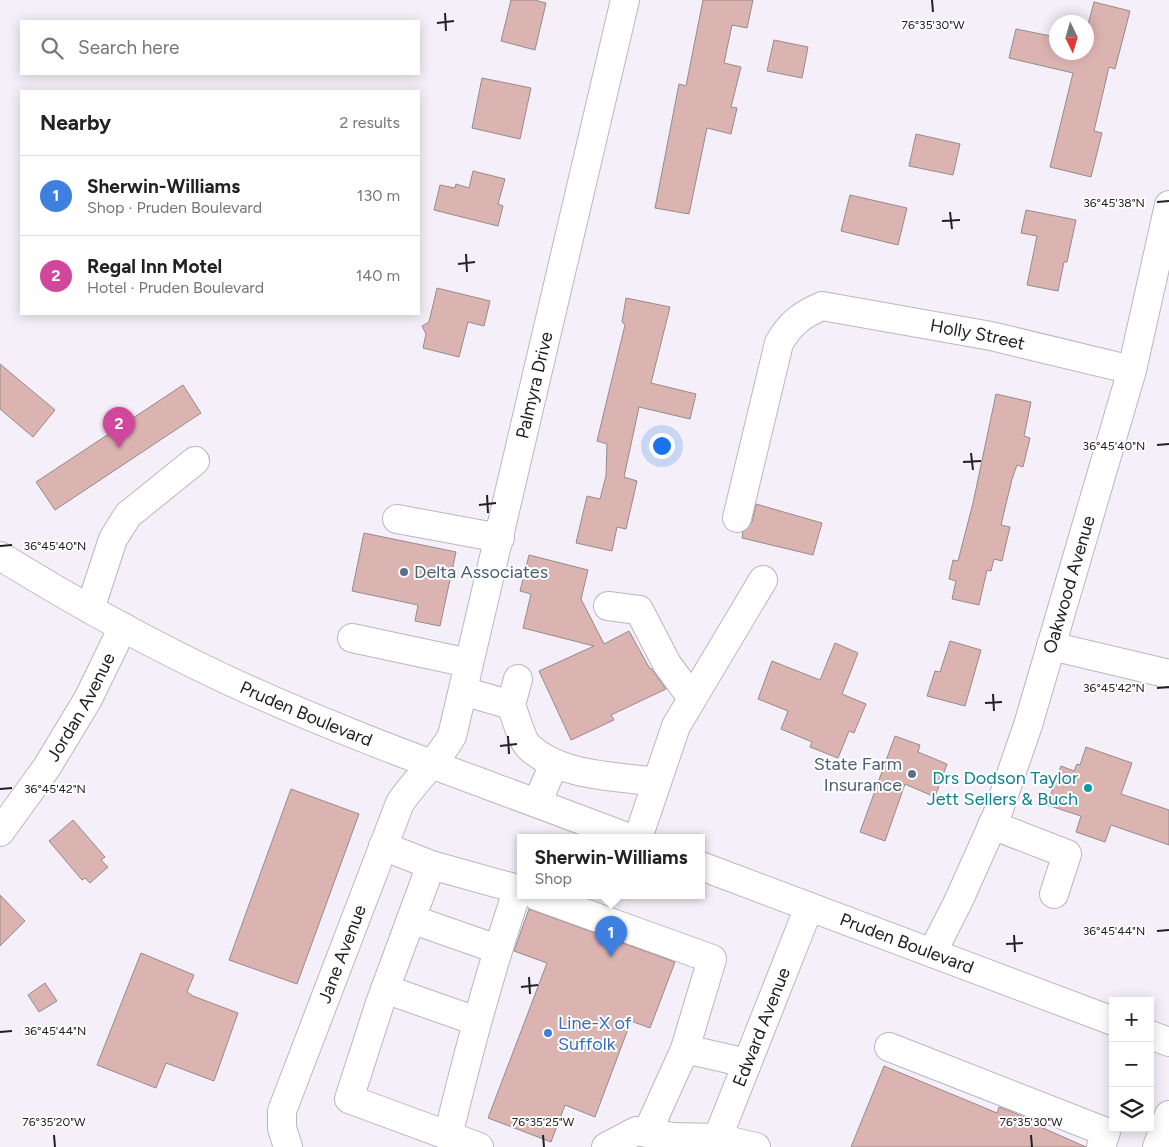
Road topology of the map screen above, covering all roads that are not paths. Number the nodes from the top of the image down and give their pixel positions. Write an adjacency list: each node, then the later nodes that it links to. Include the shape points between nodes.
1 (625, 0): 7 (street, Palmyra Drive)
2 (1169, 206): 3 (street, Oakwood Avenue)
3 (1132, 370): 5 (street, Holly Street, via 991,336 822,306 804,314 789,327 780,343); 14 (street, Oakwood Avenue)
4 (195, 461): 11 (street, via 128,515 113,539)
5 (737, 518)
6 (397, 519): 7 (street)
7 (500, 538): 15 (street, Palmyra Drive)
8 (0, 556): 11 (street, Pruden Boulevard)
9 (763, 580): 18 (street)
10 (608, 606): 18 (street, via 639,610 666,664)
11 (90, 609): 12 (street, Pruden Boulevard)
12 (123, 628): 19 (street, Pruden Boulevard, via 225,679); 24 (street, Jordan Avenue, via 88,699 48,767)
13 (352, 638): 15 (street)
14 (1051, 646): 16 (street); 23 (street, Oakwood Avenue, via 1028,725)
15 (470, 663): 17 (street, Palmyra Drive)
16 (1169, 674)
17 (463, 691): 19 (street, Palmyra Drive, via 452,736); 20 (street, via 514,692 527,746)
18 (692, 698): 21 (street, via 676,726)
19 (433, 763): 22 (street, Pruden Boulevard); 27 (street, Jane Avenue, via 414,782 400,803)
20 (554, 764): 21 (street); 22 (street)
21 (657, 782): 26 (street)
22 (537, 803): 25 (street, Pruden Boulevard)
23 (992, 826): 31 (street, via 1068,854); 37 (street, Oakwood Avenue)
24 (0, 832)
25 (618, 834)
26 (639, 834)
27 (383, 846): 28 (street); 50 (street, Jane Avenue, via 346,949 294,1075 282,1111)
28 (431, 864): 30 (street); 35 (street)
29 (705, 868): 34 (street, Pruden Boulevard)
30 (517, 890)
31 (1054, 894)
32 (522, 899): 36 (street)
33 (545, 899): 44 (street, via 712,959)
34 (809, 907): 37 (street, Pruden Boulevard); 45 (street, Edward Avenue)
35 (411, 919): 36 (street); 38 (street)
36 (497, 949): 40 (street)
37 (932, 953): 39 (street, Pruden Boulevard)
38 (386, 989): 40 (street); 48 (street, via 349,1099)
39 (1109, 1019)
40 (476, 1021): 48 (street)
41 (1154, 1036): 42 (street)
42 (1169, 1042)
43 (889, 1047): 54 (street, via 1106,1132)
44 (685, 1049): 45 (street); 47 (street)
45 (747, 1063): 49 (street, Edward Avenue)
46 (1169, 1115): 55 (street)
47 (647, 1133): 49 (street); 52 (street, via 636,1131)
48 (448, 1136): 51 (street)
49 (716, 1142): 53 (street)
50 (279, 1143)
51 (479, 1147)
52 (606, 1147)
53 (756, 1147)
54 (1101, 1147)
55 (1157, 1147)

